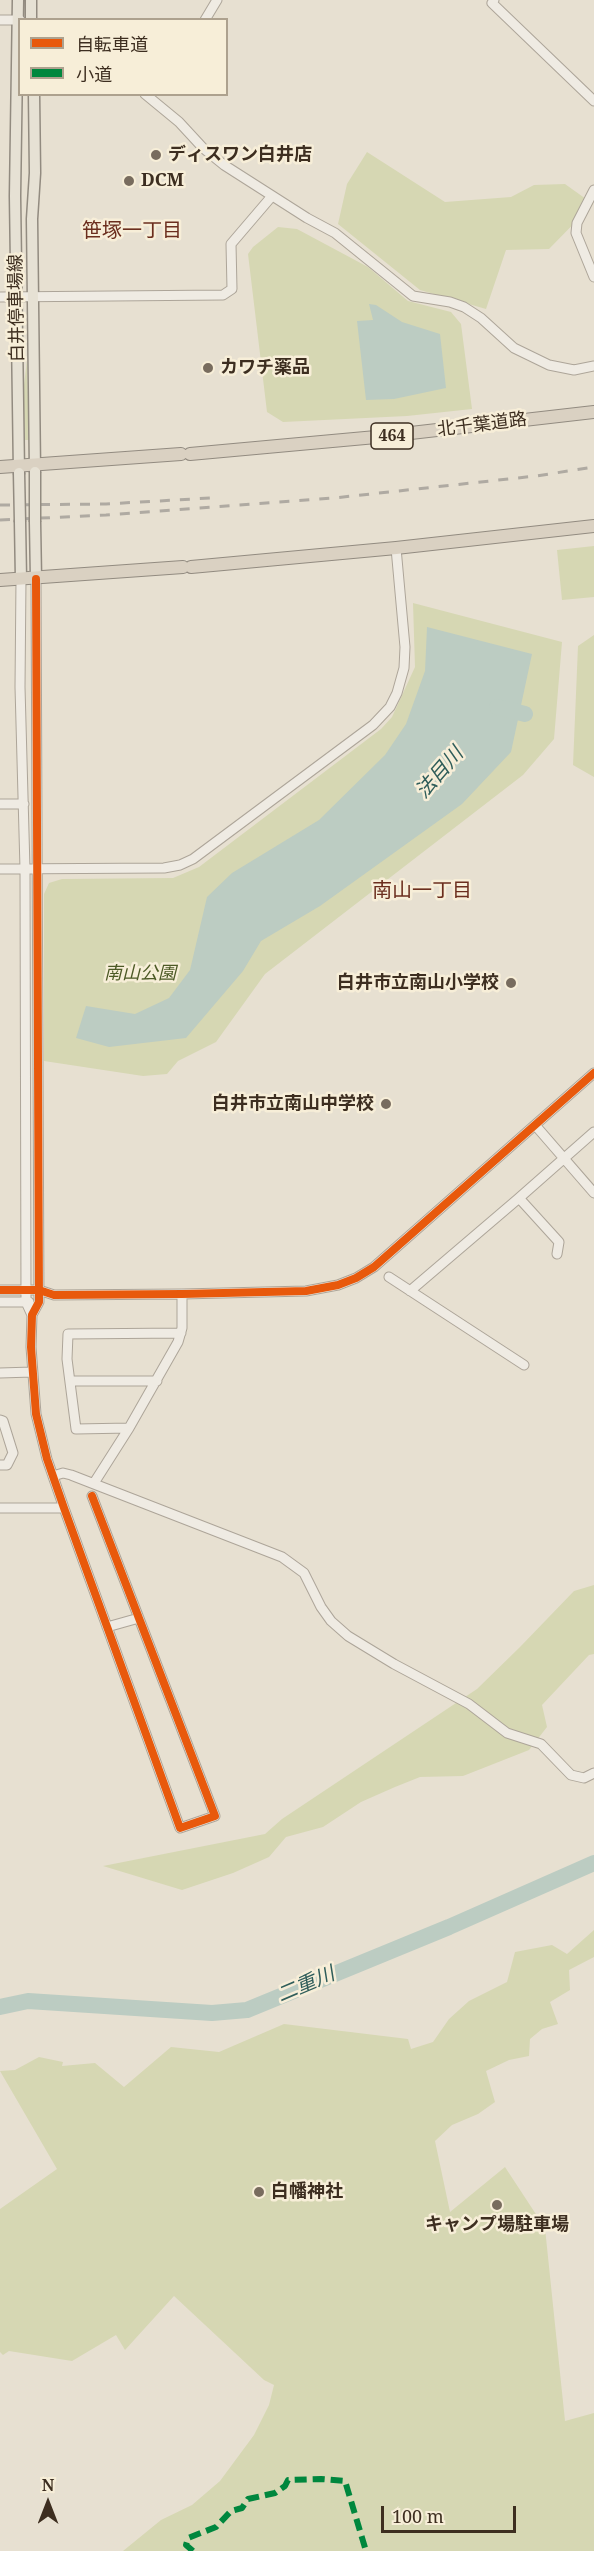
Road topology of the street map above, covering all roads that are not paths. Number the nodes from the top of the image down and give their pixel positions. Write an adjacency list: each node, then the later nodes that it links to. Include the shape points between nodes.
1 (18, 0): 5 (main road, 白井停車場線)
2 (31, 0): 6 (main road)
3 (217, 0): 7 (street)
4 (494, 0): 13 (street, via 492,3)
5 (19, 18)
6 (30, 18)
7 (206, 18)
8 (0, 20): 9 (street)
9 (18, 20)
10 (18, 64): 18 (main road, 白井停車場線)
11 (34, 96): 19 (main road, 白井停車場線)
12 (148, 96): 15 (street, via 203,148)
13 (594, 101)
14 (594, 190): 16 (street, via 576,233)
15 (272, 196): 19 (street, via 231,244 229,292); 20 (street, via 335,233 413,296 464,307 514,348 549,365 574,370)
16 (594, 277)
17 (0, 297): 18 (street)
18 (17, 297): 19 (street); 24 (main road, 白井停車場線)
19 (33, 297): 23 (main road, 白井停車場線)
20 (594, 366)
21 (594, 412): 23 (highway, 北千葉道路 / 464, via 376,437)
22 (0, 467): 24 (highway, 北千葉道路 / 464)
23 (35, 468): 24 (highway, 北千葉道路 / 464); 27 (main road, 白井停車場線, bridge)
24 (19, 469): 28 (main road, 白井停車場線, bridge)
25 (594, 526): 26 (highway)
26 (396, 549): 27 (highway); 34 (street, via 404,668 390,707 373,725 193,859 164,868)
27 (36, 575): 28 (highway); 34 (street)
28 (21, 576): 29 (highway); 31 (street)
29 (0, 580)
30 (0, 804): 31 (street)
31 (24, 804): 33 (street)
32 (0, 869): 33 (street)
33 (25, 869): 34 (street); 44 (street)
34 (38, 869): 45 (street)
35 (594, 1073): 36 (street)
36 (535, 1125): 38 (street); 47 (street, via 356,1278 306,1291)
37 (594, 1132): 38 (street)
38 (563, 1159): 39 (street); 40 (street)
39 (594, 1193)
40 (519, 1198): 41 (street, via 559,1242); 46 (street)
41 (557, 1254)
42 (389, 1277): 46 (street)
43 (0, 1290): 44 (street)
44 (26, 1290): 45 (street); 50 (street)
45 (39, 1290): 48 (street); 51 (street)
46 (410, 1292): 54 (street)
47 (182, 1294): 48 (street); 53 (street)
48 (54, 1295): 51 (street)
49 (0, 1302): 50 (street)
50 (26, 1302): 51 (street); 52 (street)
51 (39, 1302): 52 (street)
52 (32, 1315): 56 (street)
53 (181, 1333): 57 (street, via 68,1334); 58 (street)
54 (524, 1365)
55 (0, 1372): 56 (street)
56 (32, 1372): 62 (street, via 36,1414)
57 (71, 1381): 58 (street); 60 (street, via 76,1429)
58 (157, 1381): 60 (street)
59 (0, 1420): 61 (street, via 13,1453 7,1465)
60 (129, 1428): 63 (street)
61 (0, 1465)
62 (53, 1476): 63 (street, via 63,1473); 66 (street)
63 (94, 1483): 69 (street, via 295,1564 331,1621 348,1636 469,1704 507,1733 541,1744 571,1775 584,1778)
64 (92, 1496): 67 (street)
65 (0, 1508): 66 (street)
66 (64, 1508): 68 (street)
67 (139, 1618): 68 (street); 68 (street, via 214,1816 180,1828)
68 (107, 1627)
69 (594, 1773)

